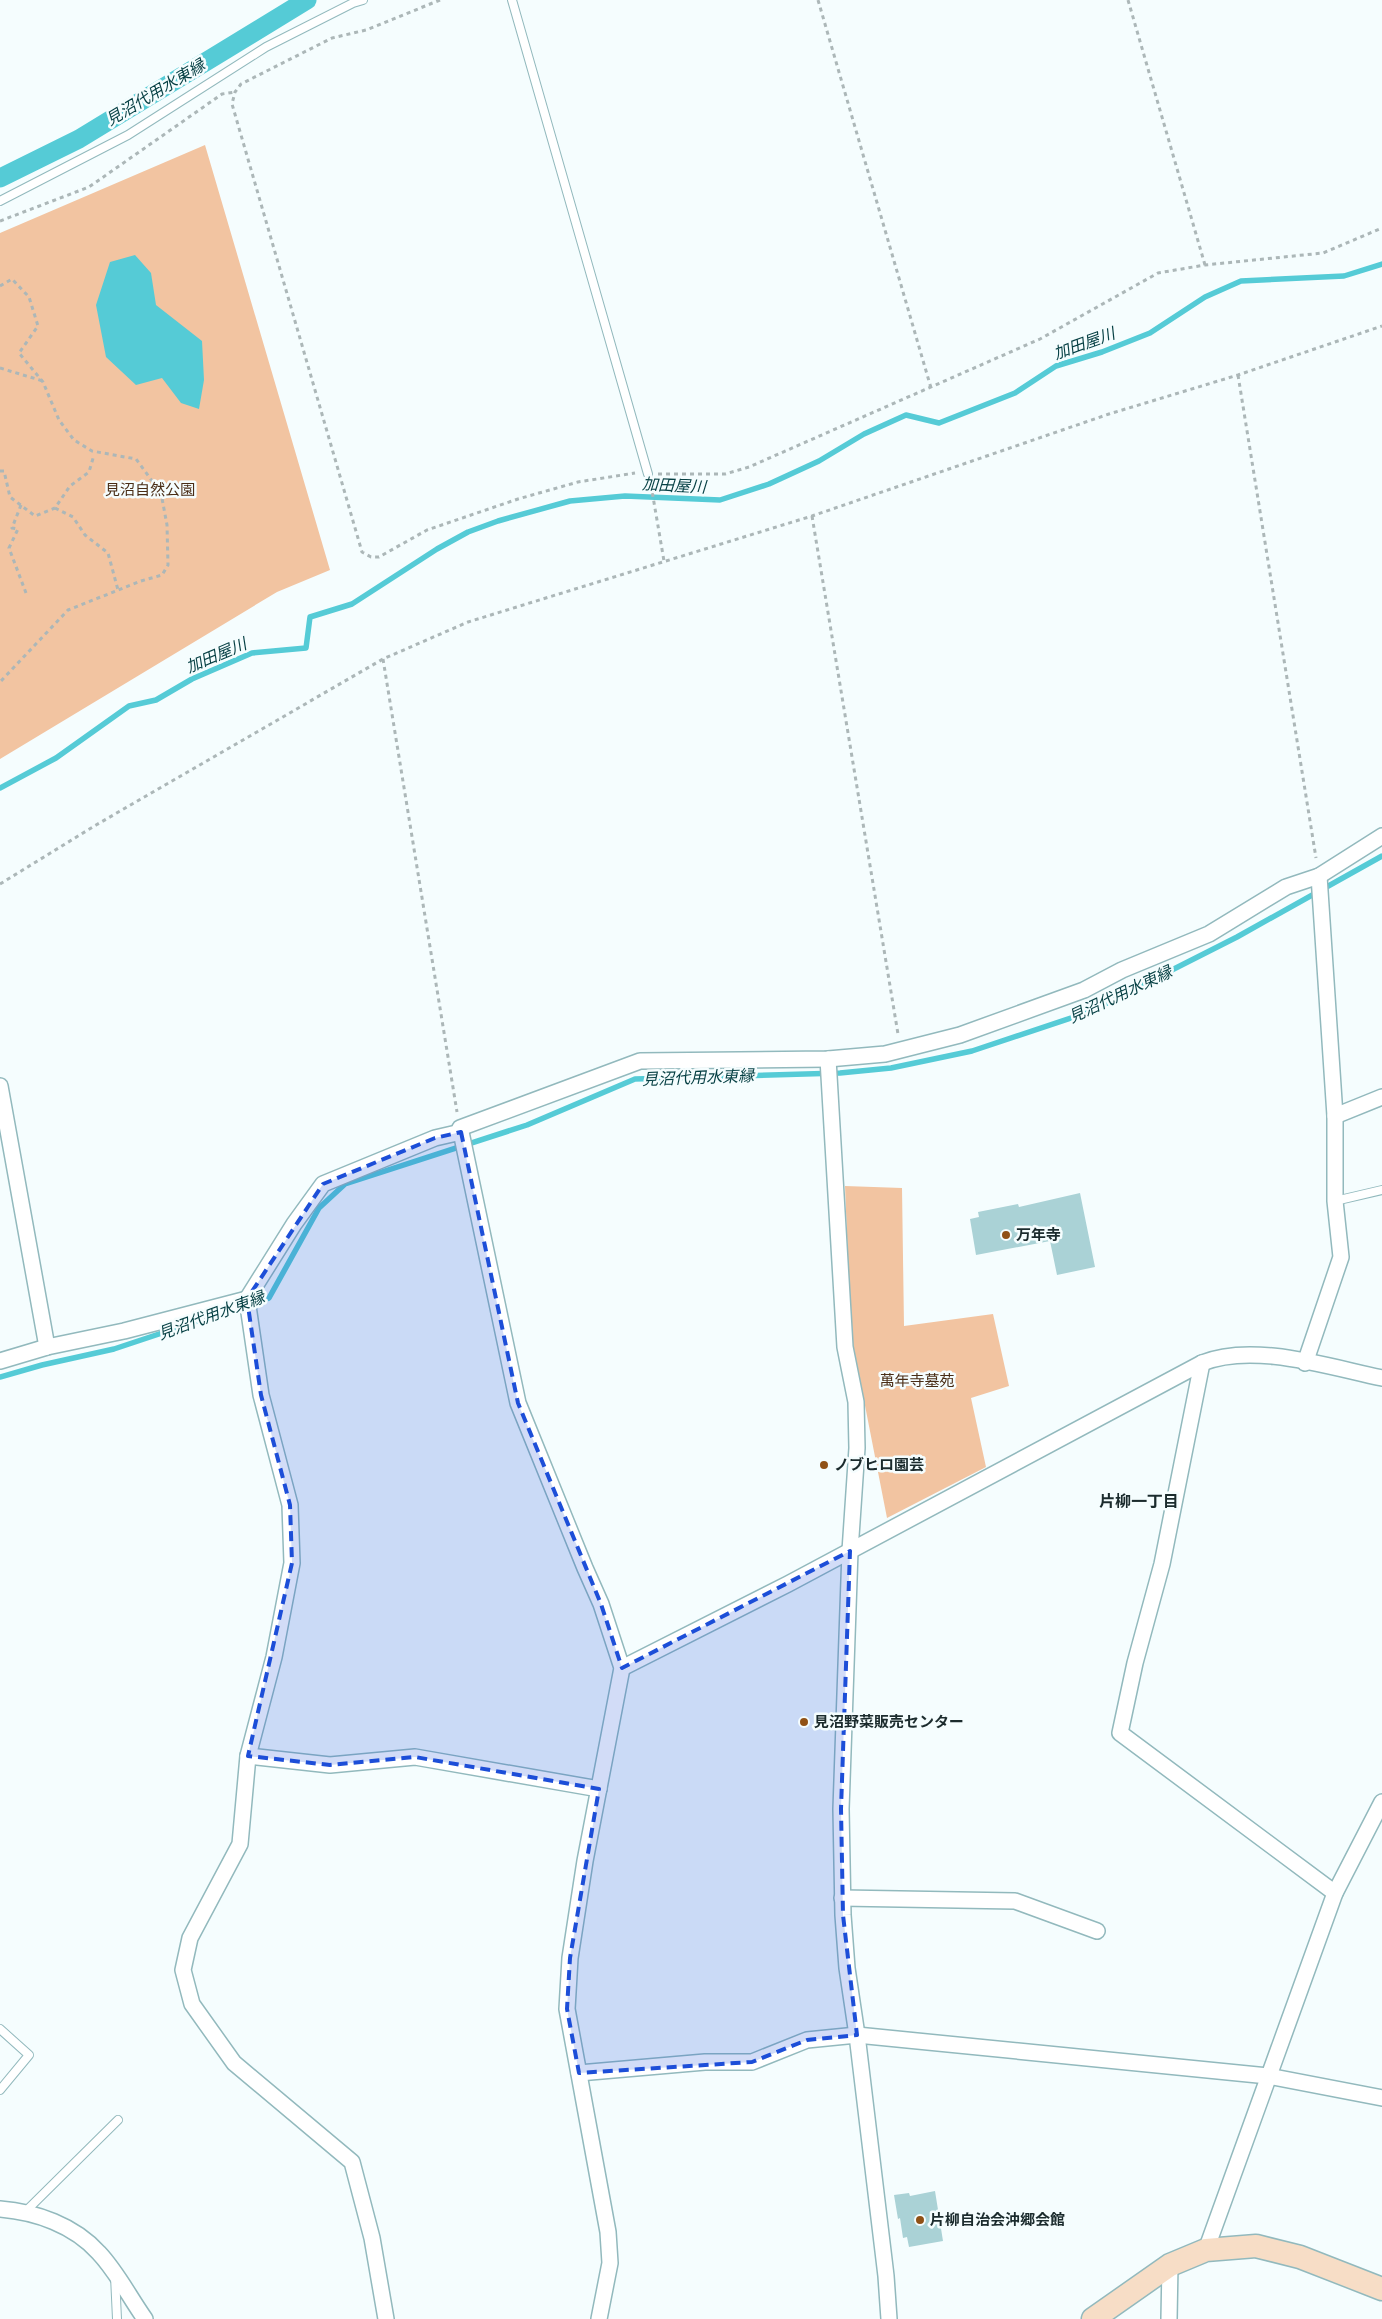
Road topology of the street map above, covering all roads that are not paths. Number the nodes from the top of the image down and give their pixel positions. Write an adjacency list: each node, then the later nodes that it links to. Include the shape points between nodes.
1 (363, 0): 3 (lane, via 266,47 128,135)
2 (512, 0): 4 (lane)
3 (0, 200)
4 (648, 474)
5 (1382, 836): 6 (street)
6 (1319, 876): 7 (street, via 1286,887 1209,934 1122,970 1084,990 960,1035 885,1054); 10 (street)
7 (828, 1059): 11 (street, via 640,1061); 20 (street, via 845,1347 856,1402 857,1448)
8 (0, 1086): 15 (street)
9 (1382, 1097): 10 (street)
10 (1335, 1116): 13 (street)
11 (460, 1128)
12 (1382, 1190): 13 (lane)
13 (1335, 1201): 18 (street, via 1341,1257)
14 (246, 1299): 15 (street, via 124,1331); 21 (street, via 323,1184 435,1138 460,1132 518,1403 601,1604); 22 (street, via 261,1395 290,1505 292,1563 274,1657)
15 (47, 1347): 16 (street)
16 (0, 1361)
17 (1202, 1363): 18 (street, via 1219,1356 1254,1354); 20 (street); 25 (street, via 1162,1564 1135,1662 1120,1733)
18 (1305, 1363): 19 (street)
19 (1382, 1378)
20 (850, 1551): 21 (street); 26 (street, via 841,1809)
21 (622, 1668): 23 (street)
22 (248, 1756): 23 (street, via 330,1765 415,1757); 43 (street, via 240,1844 190,1938 183,1970 192,2004 234,2063 352,2162 372,2238)
23 (599, 1789): 30 (street, via 570,1958 567,2009)
24 (1382, 1802): 25 (street)
25 (1335, 1893): 31 (street)
26 (842, 1898): 27 (street, via 1015,1902); 29 (street, via 847,1968)
27 (1097, 1931)
28 (0, 2029): 32 (lane, via 29,2055)
29 (857, 2034): 30 (street, via 807,2040 752,2062 705,2062); 31 (street); 45 (street)
30 (579, 2073): 44 (street, via 608,2232 610,2263)
31 (1268, 2076): 33 (street); 37 (street)
32 (0, 2090)
33 (1382, 2098)
34 (118, 2120): 36 (lane)
35 (0, 2209): 36 (street)
36 (26, 2211): 39 (street, via 75,2231 100,2253)
37 (1206, 2250): 38 (street); 40 (street, via 1256,2246 1300,2257)
38 (1170, 2265): 46 (street); 47 (street)
39 (114, 2275): 41 (lane); 42 (street)
40 (1382, 2289)
41 (117, 2319)
42 (145, 2319)
43 (386, 2319)
44 (600, 2319)
45 (889, 2319)
46 (1093, 2319)
47 (1169, 2319)

